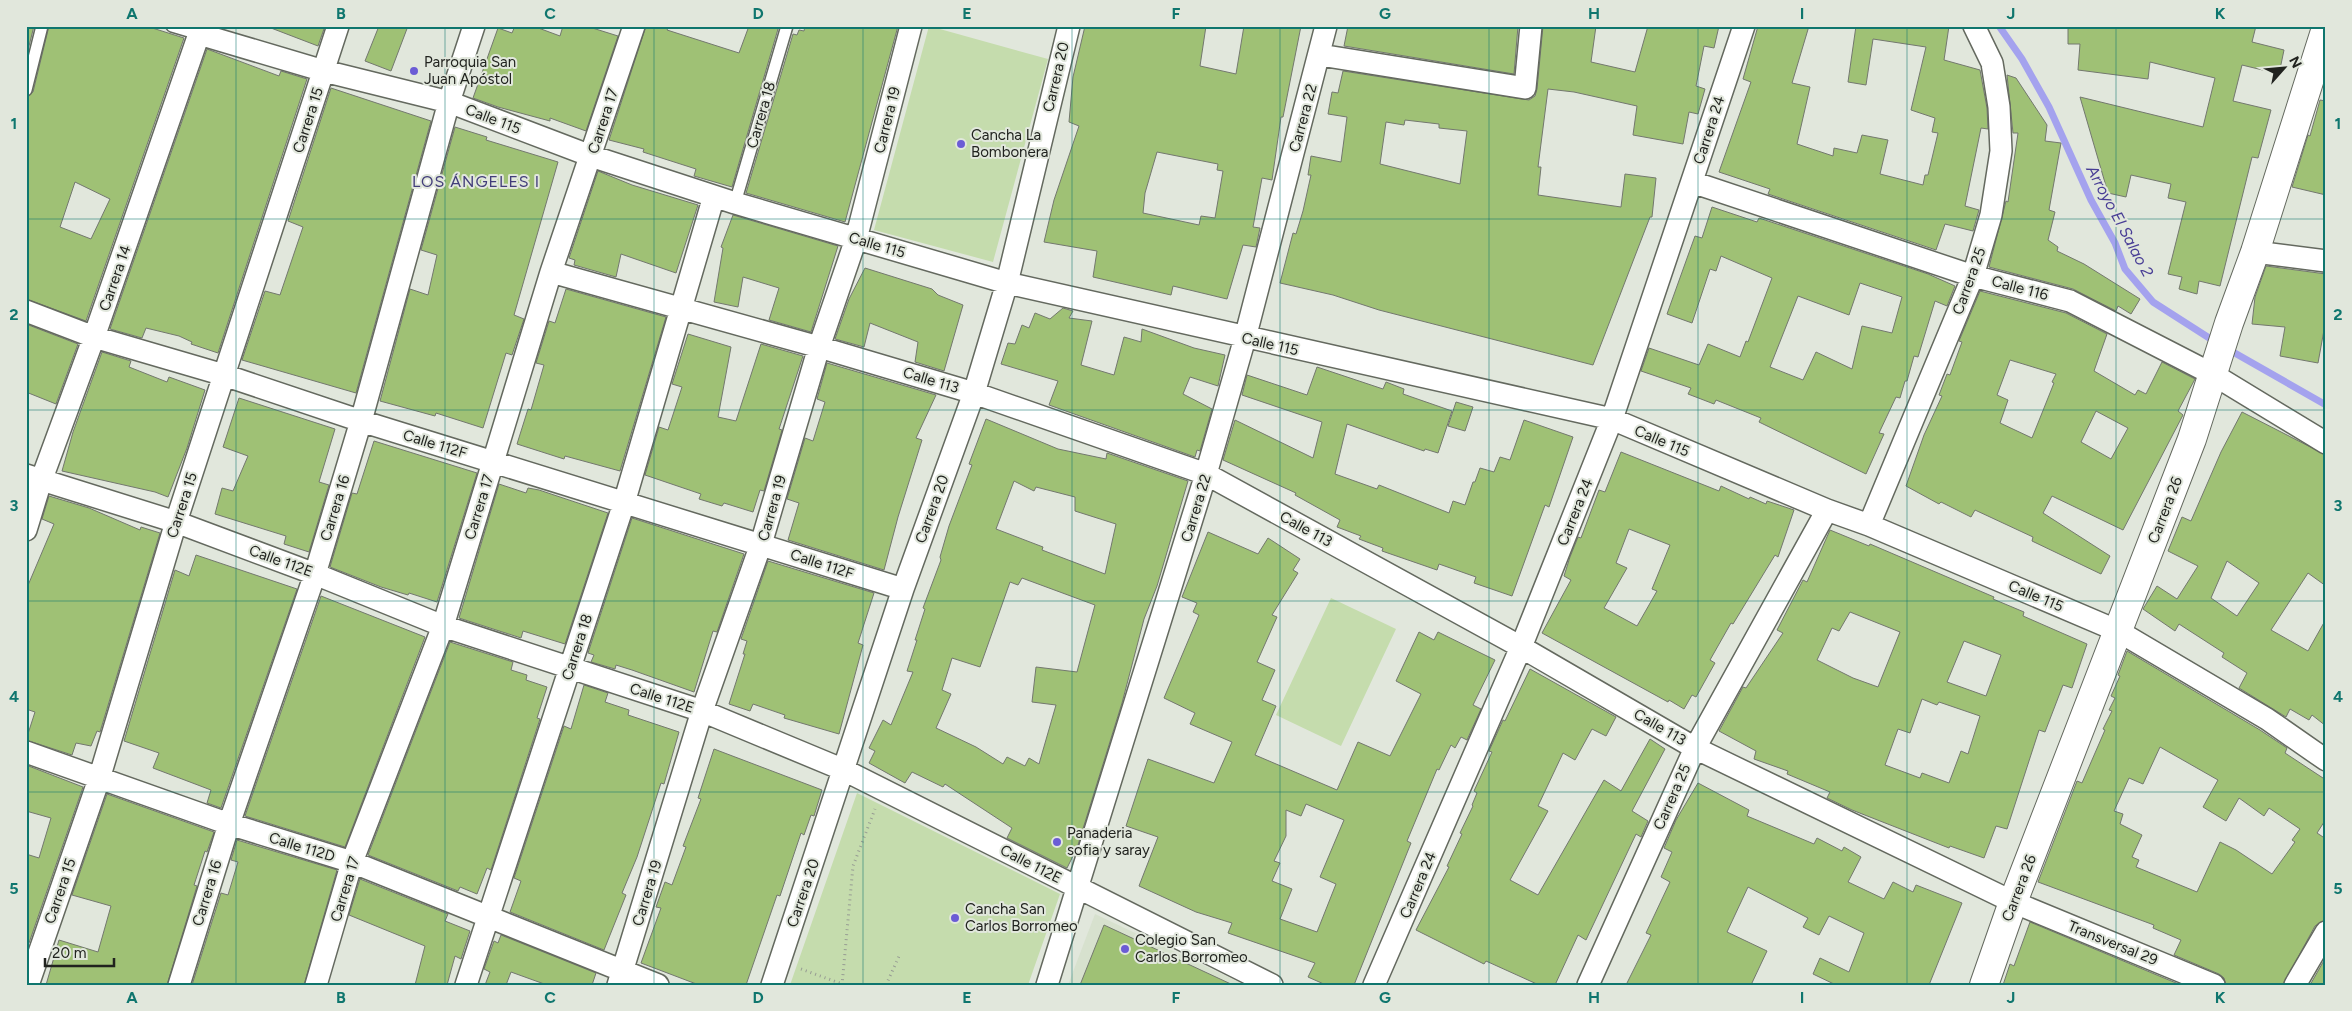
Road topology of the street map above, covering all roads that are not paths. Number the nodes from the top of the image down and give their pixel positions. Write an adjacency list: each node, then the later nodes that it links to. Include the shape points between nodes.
1 (42, 26): 17 (lane)
2 (172, 26): 14 (lane, Calle 115)
3 (338, 26): 16 (street, Carrera 15)
4 (474, 26): 18 (street, Carrera 16)
5 (634, 26): 19 (street, Carrera 17)
6 (787, 26): 22 (lane, Carrera 18)
7 (911, 26): 23 (street, Carrera 19)
8 (1069, 26): 28 (street, Carrera 20)
9 (1326, 26): 15 (street, Carrera 22)
10 (1531, 26): 15 (street, via 1524,88)
11 (1744, 26): 20 (street, Carrera 24)
12 (1974, 26): 27 (street, Carrera 25, via 1992,63 2001,151 1991,215)
13 (2326, 28): 24 (street, Carrera 26)
14 (201, 30): 16 (street, Calle 115); 31 (street, Carrera 14)
15 (1320, 55): 32 (street, Carrera 22)
16 (324, 71): 18 (street, Calle 115); 35 (street, Carrera 15)
17 (26, 90)
18 (450, 102): 19 (street, Calle 115); 38 (street, Carrera 16)
19 (591, 156): 21 (street, Calle 115); 26 (street, Carrera 17)
20 (1692, 182): 27 (street, Calle 116); 37 (street, Carrera 24)
21 (714, 196): 22 (street, Calle 115); 29 (street, Carrera 18)
22 (735, 203): 23 (street, Calle 115)
23 (856, 239): 28 (street, Calle 115); 33 (street, Carrera 19)
24 (2255, 252): 25 (street); 34 (street, Carrera 26)
25 (2326, 261)
26 (551, 272): 29 (street, Calle 113); 40 (street, Carrera 17)
27 (1974, 276): 34 (street, Calle 116, via 2070,302); 46 (street, Carrera 25)
28 (1007, 284): 32 (street, Calle 115); 36 (street, Carrera 20)
29 (682, 308): 33 (street, Calle 113); 43 (street, Carrera 18)
30 (26, 311): 31 (street, Calle 112F)
31 (94, 337): 35 (street, Calle 112F); 42 (street, Carrera 14)
32 (1245, 338): 37 (street, Calle 115); 41 (street, Carrera 22)
33 (819, 347): 36 (street, Calle 113); 48 (street, Carrera 19)
34 (2217, 365): 39 (street, Calle 116); 52 (street, Carrera 26)
35 (224, 375): 38 (street, Calle 112F); 45 (street, Carrera 15)
36 (974, 393): 41 (street, Calle 113); 50 (street, Carrera 20)
37 (1612, 419): 44 (street, Calle 115); 53 (street, Carrera 24)
38 (361, 421): 40 (street, Calle 112F); 49 (street, Carrera 16)
39 (2326, 443)
40 (492, 461): 43 (street, Calle 112F); 51 (street, Carrera 17)
41 (1206, 474): 53 (street, Calle 113); 63 (street, Carrera 22)
42 (34, 478): 45 (street, Calle 112E); 47 (street, Carrera 14)
43 (624, 503): 48 (street, Calle 112F); 54 (street, Carrera 18)
44 (1826, 510): 46 (street, Calle 115); 56 (street, Carrera 25)
45 (176, 522): 49 (street, Calle 112E); 60 (street, Carrera 15)
46 (1869, 525): 52 (street, Calle 115)
47 (26, 530)
48 (761, 544): 50 (street, Calle 112F); 55 (street, Carrera 19)
49 (315, 574): 51 (street, Calle 112E); 61 (street, Carrera 16)
50 (903, 589): 59 (street, Carrera 20)
51 (443, 626): 54 (street, Calle 112E); 62 (street, Carrera 17)
52 (2118, 631): 58 (street, Calle 115, via 2267,719); 64 (street, Carrera 26)
53 (1521, 647): 56 (street, Calle 113); 76 (street, Carrera 24)
54 (570, 668): 55 (street, Calle 112E); 65 (street, Carrera 18)
55 (702, 711): 59 (street, Calle 112E); 67 (street, Carrera 19)
56 (1695, 748): 64 (street, Calle 113); 77 (street, Carrera 25)
57 (26, 752): 60 (street, Calle 112D)
58 (2326, 760)
59 (844, 770): 63 (street, Calle 112E); 73 (street, Carrera 20)
60 (99, 779): 61 (street, Calle 112D); 68 (street, Carrera 15)
61 (229, 824): 62 (street, Calle 112D); 69 (street, Carrera 16)
62 (352, 862): 65 (street, Calle 112D); 70 (street, Carrera 17)
63 (1078, 887): 74 (street, Carrera 22); 75 (street, Calle 112E)
64 (2013, 902): 78 (street, Carrera 26); 79 (street, Transversal 29)
65 (489, 918): 67 (street, Calle 112D); 71 (street, Carrera 18)
66 (2326, 932): 80 (street)
67 (621, 978): 72 (street, Calle 112D)
68 (28, 985)
69 (179, 985)
70 (316, 985)
71 (466, 985)
72 (658, 985)
73 (772, 985)
74 (1046, 985)
75 (1272, 985)
76 (1374, 985)
77 (1588, 985)
78 (1984, 985)
79 (2214, 985)
80 (2294, 985)

